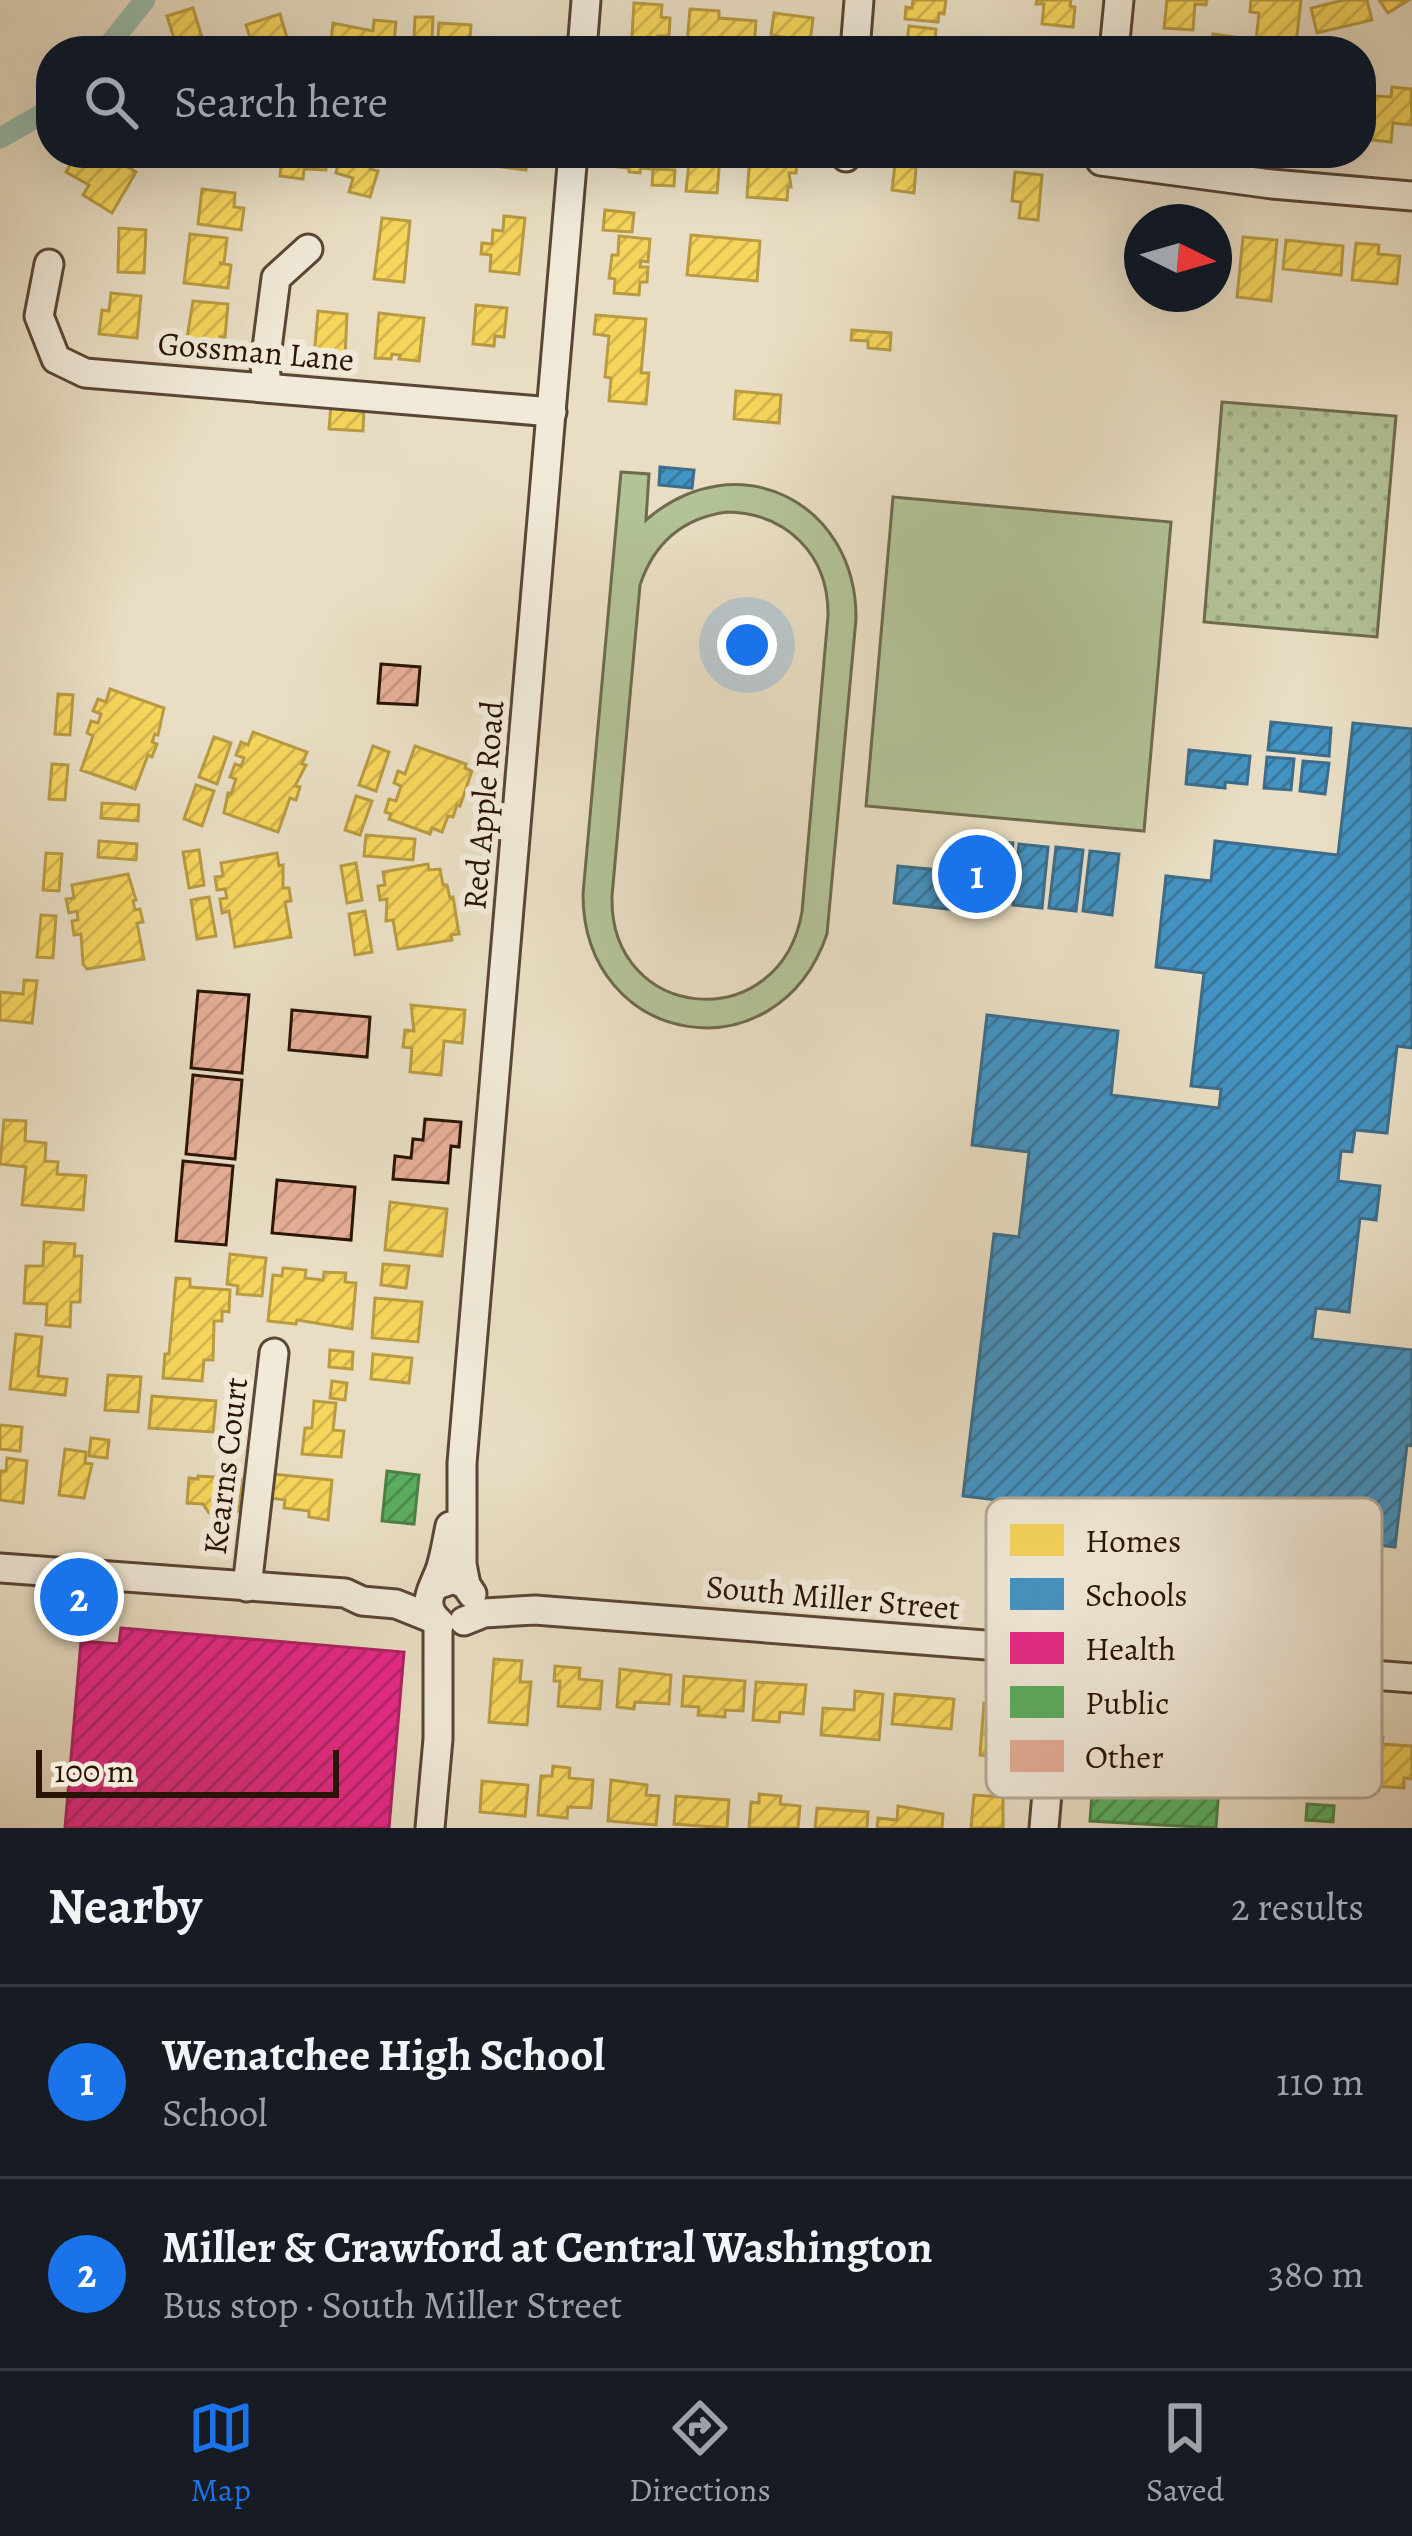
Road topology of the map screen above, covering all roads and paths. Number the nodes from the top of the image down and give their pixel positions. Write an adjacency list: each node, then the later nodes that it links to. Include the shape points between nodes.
1 (586, 0): 4 (street)
2 (859, 0): 5 (street)
3 (1120, 0): 6 (street)
4 (583, 36)
5 (856, 36)
6 (1116, 36)
7 (572, 168): 13 (street, Red Apple Road)
8 (1171, 168): 9 (street)
9 (1412, 196)
10 (308, 249): 12 (street, via 276,278)
11 (49, 264): 12 (street, Gossman Lane, via 39,316 56,359 85,373)
12 (267, 388): 13 (street, Gossman Lane)
13 (552, 412): 15 (street, Red Apple Road)
14 (274, 1353): 17 (street, Kearns Court)
15 (462, 1463): 18 (street, Red Apple Road); 19 (street, Red Apple Road)
16 (0, 1568): 17 (street, South Miller Street)
17 (247, 1586): 20 (street, South Miller Street)
18 (468, 1586): 19 (street, via 447,1579); 21 (street, South Miller Street); 22 (street, via 474,1606)
19 (433, 1587): 20 (street, South Miller Street, via 362,1585); 22 (street, via 427,1601)
20 (345, 1593): 22 (street, South Miller Street)
21 (535, 1610): 22 (street, South Miller Street); 23 (street, South Miller Street)
22 (450, 1622): 27 (street)
23 (986, 1646)
24 (1382, 1676): 25 (street, South Miller Street)
25 (1412, 1678)
26 (1047, 1798): 28 (street)
27 (430, 1828)
28 (1044, 1828)

